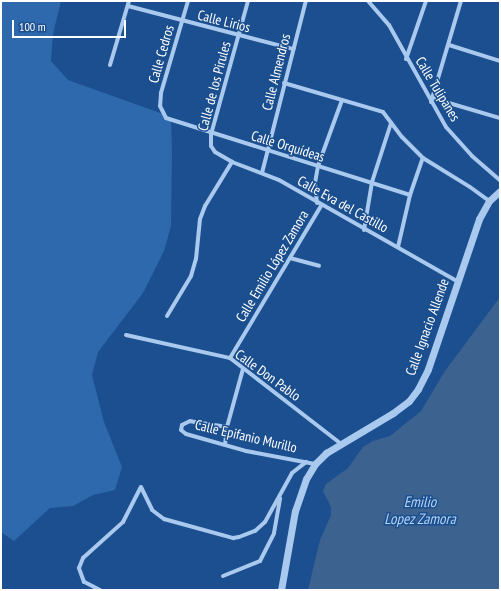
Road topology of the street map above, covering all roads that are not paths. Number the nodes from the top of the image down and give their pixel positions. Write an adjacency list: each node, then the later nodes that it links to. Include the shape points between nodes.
1 (188, 1): 8 (street, Calle Cedros)
2 (248, 1): 9 (street, Calle de los Pirules)
3 (306, 1): 11 (street, Calle Almendros)
4 (368, 1): 12 (street, Calle Tulipanes, via 389,25)
5 (426, 1): 12 (street)
6 (461, 1): 10 (street)
7 (128, 3): 8 (street, Calle Lirios); 14 (street)
8 (182, 22): 9 (street, Calle Lirios); 18 (street, Calle Cedros, via 161,93)
9 (238, 37): 11 (street, Calle Lirios); 21 (street, Calle de los Pirules)
10 (449, 46): 13 (street); 17 (street)
11 (293, 49): 15 (street, Calle Almendros)
12 (406, 59): 17 (street, Calle Tulipanes)
13 (500, 61)
14 (110, 66)
15 (284, 83): 16 (street); 22 (street, Calle Almendros)
16 (342, 100): 20 (street, via 383,112); 26 (street)
17 (431, 100): 19 (street); 28 (street, Calle Tulipanes, via 458,141)
18 (163, 114): 21 (street, Calle Orquídeas, via 171,121)
19 (500, 118)
20 (391, 123): 24 (street); 29 (street)
21 (211, 134): 22 (street, Calle Orquídeas); 23 (street, Calle de los Pirules)
22 (268, 151): 26 (street, Calle Orquídeas); 27 (street, Calle Almendros)
23 (215, 152): 25 (street, Calle Eva del Castillo)
24 (423, 158): 31 (street); 32 (street)
25 (232, 162): 27 (street, Calle Eva del Castillo); 40 (street, via 205,206 191,276)
26 (318, 166): 29 (street, Calle Orquídeas); 33 (street, via 315,183)
27 (262, 173): 33 (street, Calle Eva del Castillo)
28 (500, 180)
29 (372, 182): 31 (street, Calle Orquídeas); 35 (street)
30 (500, 192): 32 (street, Calle Ignacio Allende)
31 (410, 195): 36 (street)
32 (489, 201): 39 (street, Calle Ignacio Allende, via 479,218)
33 (316, 203): 34 (street, Calle Eva del Castillo)
34 (321, 206): 35 (street, Calle Eva del Castillo); 37 (street, Calle Emilio López Zamora)
35 (364, 230): 36 (street, Calle Eva del Castillo)
36 (398, 247): 39 (street, Calle Eva del Castillo)
37 (290, 258): 38 (street); 42 (street, Calle Emilio López Zamora)
38 (319, 266)
39 (457, 281): 45 (street, Calle Ignacio Allende, via 428,369 409,402)
40 (167, 316)
41 (126, 335): 42 (street, Calle Don Pablo)
42 (230, 358): 43 (street, Calle Don Pablo)
43 (243, 369): 44 (street); 45 (street, Calle Don Pablo)
44 (227, 427): 46 (street); 46 (street, Calle Epifanio Murillo, via 190,422 182,425 181,430 186,434)
45 (340, 443): 48 (street, Calle Ignacio Allende)
46 (225, 445): 47 (street, Calle Epifanio Murillo)
47 (306, 462): 48 (street, Calle Epifanio Murillo); 49 (street, Calle Epifanio Murillo, via 292,473)
48 (315, 464): 52 (street, Calle Ignacio Allende, via 306,479 294,511)
49 (281, 495): 50 (street, via 274,533 260,561); 51 (street, Calle Epifanio Murillo, via 265,522 255,531 233,538 164,519 152,510 141,487 123,522 83,558 79,568 84,582)
50 (223, 576)
51 (100, 590)
52 (281, 590)

